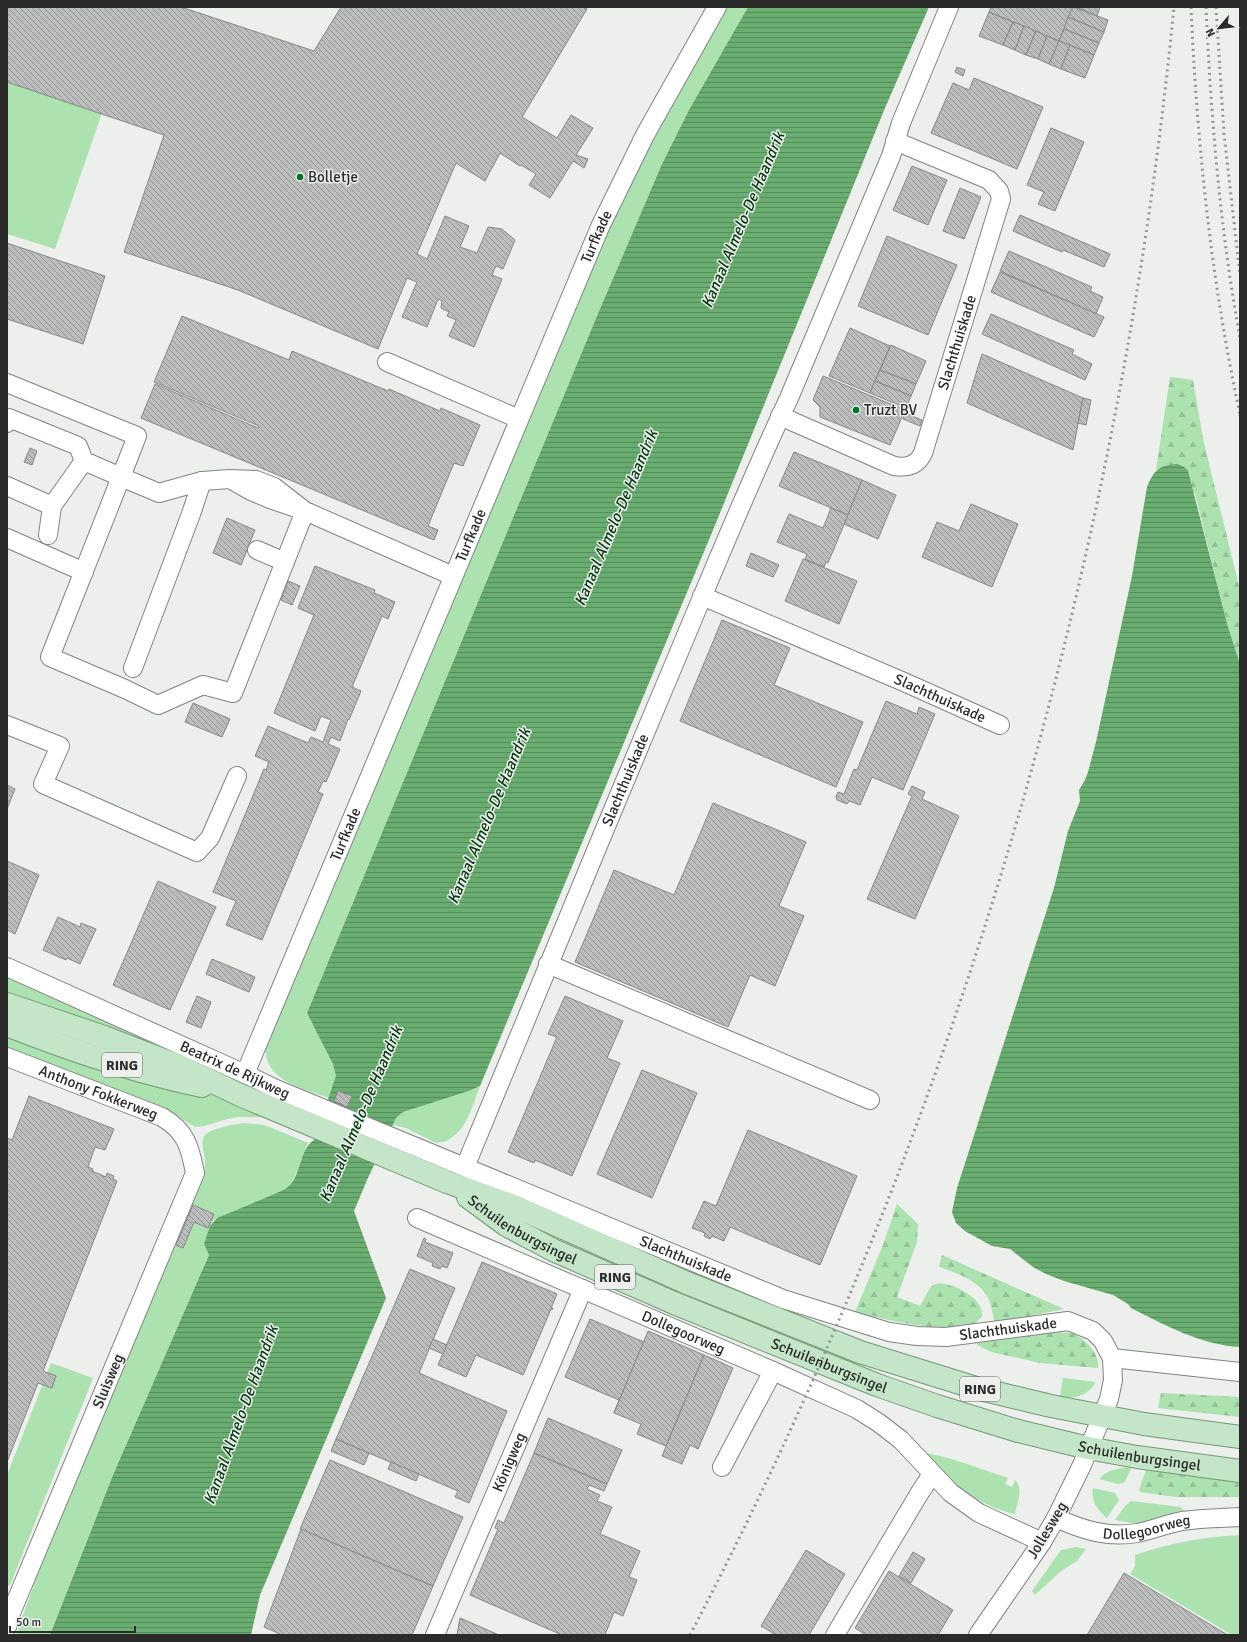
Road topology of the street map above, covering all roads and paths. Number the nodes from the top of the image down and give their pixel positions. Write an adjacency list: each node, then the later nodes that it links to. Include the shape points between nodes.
1 (717, 7): 7 (street, Turfkade, via 645,135 600,227)
2 (949, 7): 3 (street, Slachthuiskade)
3 (895, 141): 6 (street, Slachthuiskade, via 891,156); 6 (street, Slachthuiskade, via 989,180 999,191 1001,199 920,461 904,467 894,466)
4 (387, 362): 7 (street)
5 (7, 382): 10 (street, via 137,436)
6 (780, 416): 21 (street, Slachthuiskade)
7 (519, 419): 20 (street, Turfkade)
8 (7, 423): 9 (street, via 9,418 78,446)
9 (84, 461): 10 (street); 13 (street)
10 (121, 477): 11 (street, via 159,493); 19 (street)
11 (202, 481): 14 (street, via 230,479 272,493); 22 (street)
12 (7, 486): 13 (street)
13 (52, 506): 15 (street)
14 (305, 511): 18 (street); 20 (street)
15 (48, 535)
16 (7, 538): 19 (street)
17 (257, 550): 18 (street)
18 (285, 562): 19 (street, via 233,693 203,685 158,705 50,657)
19 (84, 572)
20 (453, 576): 31 (street, Turfkade)
21 (702, 596): 24 (street, Slachthuiskade); 26 (street, Slachthuiskade)
22 (133, 668)
23 (7, 725): 25 (street, via 60,746 44,784 196,852 210,838)
24 (1000, 725)
25 (237, 776)
26 (548, 964): 33 (street); 37 (street, Slachthuiskade)
27 (7, 967): 31 (street, Beatrix de Rijkweg)
28 (7, 1004): 32 (main road, Schuilenburgsingel / RING, via 179,1066)
29 (7, 1025): 32 (main road, Schuilenburgsingel / RING, via 65,1048 174,1080)
30 (7, 1057): 35 (street, Anthony Fokkerweg, via 162,1117 173,1123)
31 (245, 1074): 34 (street, Beatrix de Rijkweg, via 276,1089)
32 (240, 1095): 34 (main road, Schuilenburgsingel / RING)
33 (870, 1100)
34 (313, 1115): 36 (main road, Schuilenburgsingel / RING)
35 (184, 1136): 53 (street, Sluisweg, via 191,1150 195,1173)
36 (389, 1147): 37 (street); 38 (main road, Schuilenburgsingel / RING)
37 (465, 1167): 41 (street, Slachthuiskade, via 784,1299 889,1332 946,1337 1068,1320 1093,1331 1103,1340)
38 (447, 1182): 44 (main road, Schuilenburgsingel / RING, via 514,1206 687,1283 860,1352 976,1388); 46 (main road, Schuilenburgsingel / RING, via 506,1225 553,1250 674,1303 870,1382 937,1406 1018,1431)
39 (418, 1218): 40 (street, Dollegoorweg)
40 (583, 1289): 42 (street, Dollegoorweg); 54 (street, Königweg)
41 (1112, 1358): 43 (street); 44 (street, Slachthuiskade, via 1113,1380)
42 (773, 1370): 47 (street); 49 (street, Dollegoorweg, via 836,1398 879,1423 901,1440)
43 (1240, 1372)
44 (1102, 1417): 45 (main road, Schuilenburgsingel / RING); 46 (street, Jollesweg)
45 (1240, 1437)
46 (1088, 1448): 48 (main road, Schuilenburgsingel / RING); 51 (street, Jollesweg)
47 (722, 1467)
48 (1240, 1471)
49 (932, 1474): 52 (street, Dollegoorweg, via 951,1493 978,1513); 55 (street)
50 (1240, 1517): 51 (street, Dollegoorweg, via 1182,1521 1136,1533 1115,1534 1082,1529)
51 (1056, 1518): 52 (street, Jollesweg)
52 (1042, 1542): 56 (street, Jollesweg)
53 (8, 1617)
54 (435, 1635)
55 (835, 1635)
56 (978, 1635)

